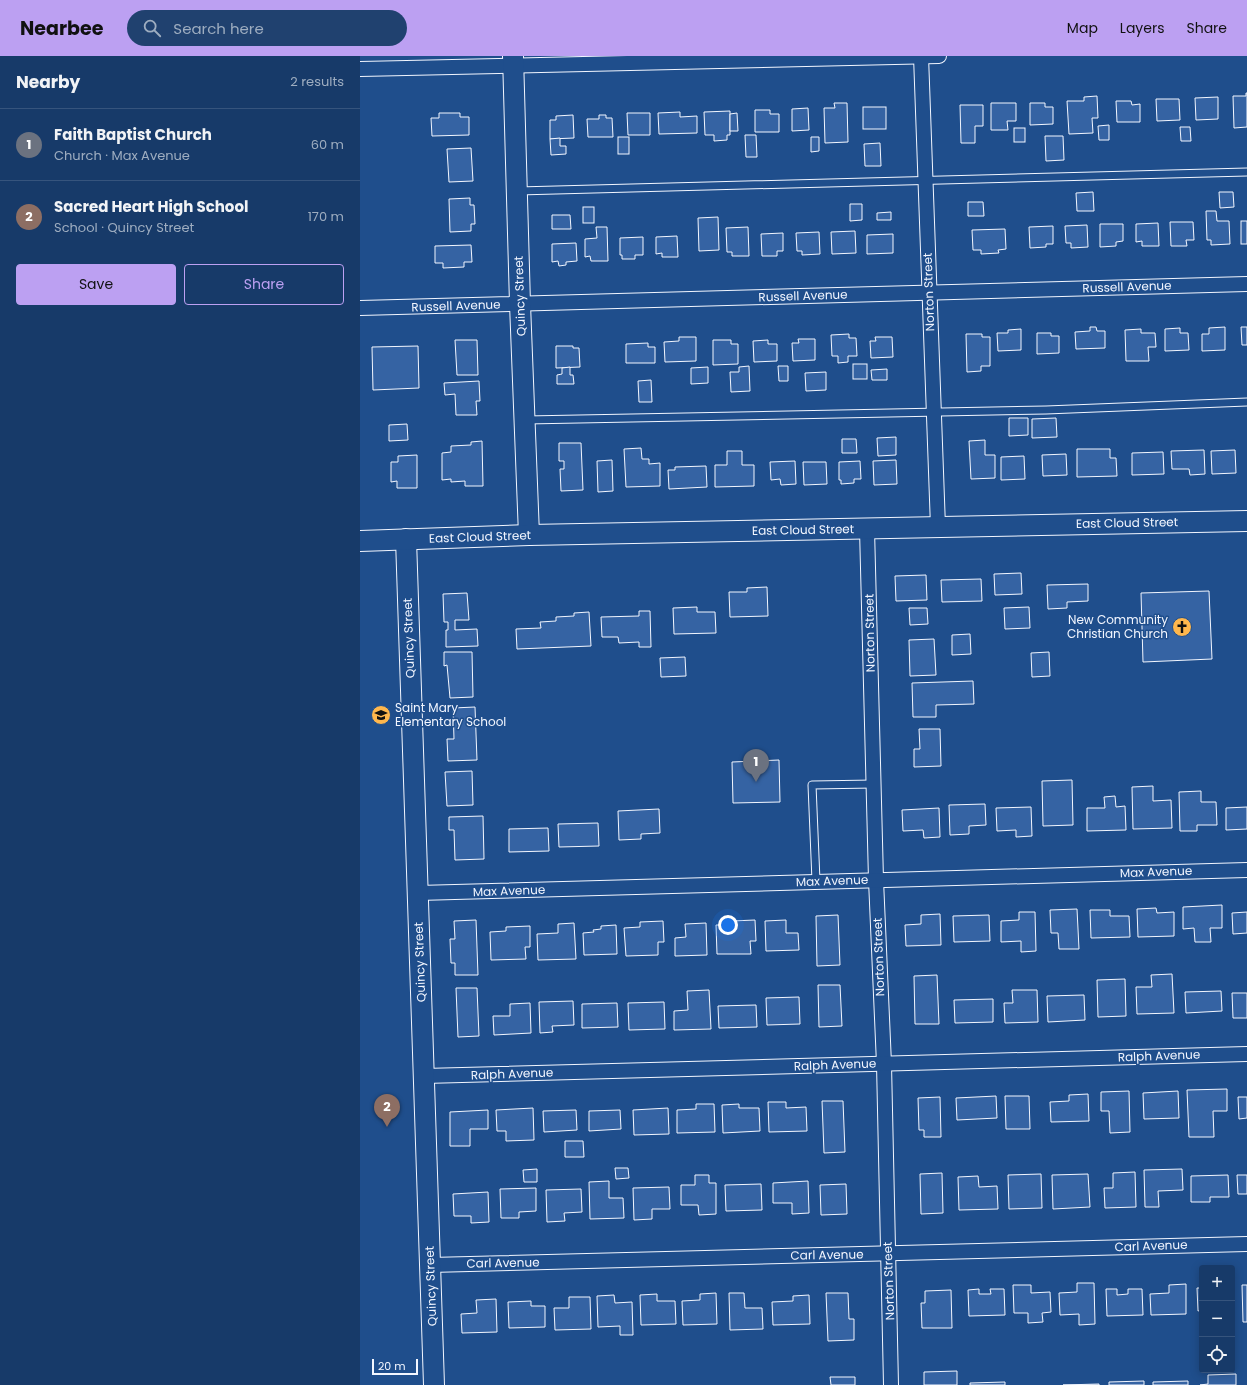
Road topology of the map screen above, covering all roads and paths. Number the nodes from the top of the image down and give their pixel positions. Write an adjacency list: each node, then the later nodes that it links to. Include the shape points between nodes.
1 (921, 56): 2 (street); 3 (street); 6 (street, Norton Street)
2 (939, 56)
3 (513, 60): 4 (street); 7 (street, Quincy Street)
4 (360, 69)
5 (1247, 172): 6 (lane)
6 (925, 180): 7 (lane); 9 (street, Norton Street)
7 (516, 191): 10 (street, Quincy Street)
8 (1247, 284): 9 (street, Russell Avenue)
9 (929, 292): 10 (street, Russell Avenue); 13 (street, Norton Street)
10 (520, 304): 11 (street, Russell Avenue); 14 (street, Quincy Street)
11 (360, 308)
12 (1247, 402): 13 (lane)
13 (934, 412): 14 (lane); 16 (street, Norton Street)
14 (524, 420): 18 (street, Quincy Street)
15 (1247, 521): 16 (street, East Cloud Street)
16 (938, 527): 17 (street, East Cloud Street)
17 (867, 529): 18 (street, East Cloud Street); 21 (street, Norton Street)
18 (529, 536): 19 (street, East Cloud Street)
19 (406, 539): 20 (street, East Cloud Street); 25 (street, Quincy Street)
20 (360, 541)
21 (874, 784): 23 (street, Norton Street); 24 (lane, via 812,785)
22 (1247, 870): 23 (street, Max Avenue)
23 (876, 880): 24 (street, Max Avenue); 27 (street, Norton Street)
24 (816, 882): 25 (street, Max Avenue)
25 (418, 893): 28 (street, Quincy Street)
26 (1247, 1054): 27 (street, Ralph Avenue)
27 (884, 1064): 28 (street, Ralph Avenue); 30 (street, Norton Street)
28 (424, 1076): 31 (street, Quincy Street)
29 (1247, 1244): 30 (street, Carl Avenue)
30 (888, 1253): 31 (street, Carl Avenue); 33 (street, Norton Street)
31 (430, 1265): 32 (street, Quincy Street)
32 (434, 1385)
33 (891, 1385)

